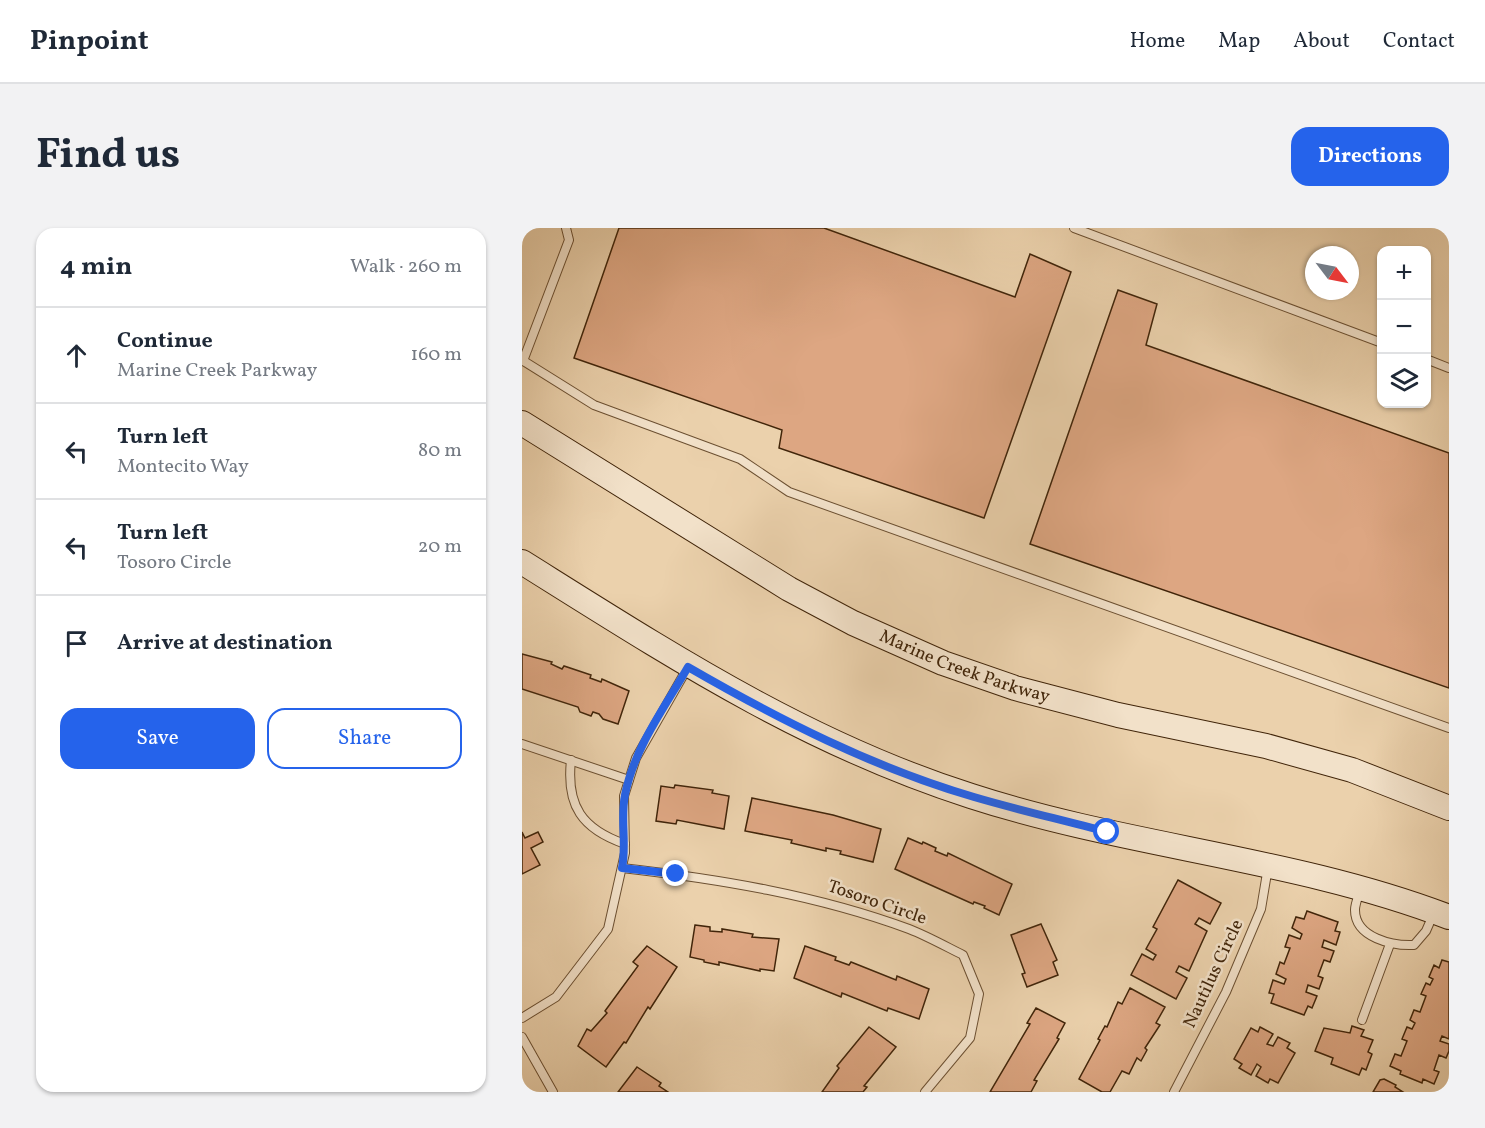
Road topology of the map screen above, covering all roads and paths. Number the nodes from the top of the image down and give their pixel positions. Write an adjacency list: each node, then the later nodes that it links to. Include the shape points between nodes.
1 (566, 228): 4 (lane, via 569,240)
2 (1074, 228): 3 (lane)
3 (1377, 340)
4 (523, 360): 10 (lane, via 594,405 740,459 789,492)
5 (1431, 361): 6 (lane)
6 (1449, 368)
7 (522, 423): 14 (main road, Marine Creek Parkway, via 789,589 943,663 1049,697 1278,749 1352,770)
8 (522, 562): 9 (main road)
9 (688, 667): 13 (lane, via 636,758); 16 (main road, via 818,736 973,797 1107,832)
10 (1449, 728)
11 (522, 744): 12 (lane)
12 (571, 760): 13 (lane); 15 (lane, via 568,782 574,804 586,823 604,837)
13 (629, 780): 15 (lane, via 624,796)
14 (1449, 808)
15 (625, 844): 17 (lane)
16 (1269, 864): 18 (main road); 26 (lane, Nautilus Circle, via 1261,909 1226,992)
17 (622, 868): 21 (lane, via 608,929 556,997); 25 (lane, Tosoro Circle, via 806,897 910,929 963,955 979,994 970,1038)
18 (1360, 888): 19 (main road); 20 (lane, via 1355,910 1358,920 1372,936)
19 (1442, 914): 20 (lane, via 1414,945)
20 (1390, 944): 22 (lane)
21 (522, 1018)
22 (1362, 1020)
23 (522, 1037): 24 (lane)
24 (553, 1092)
25 (925, 1092)
26 (1174, 1092)

